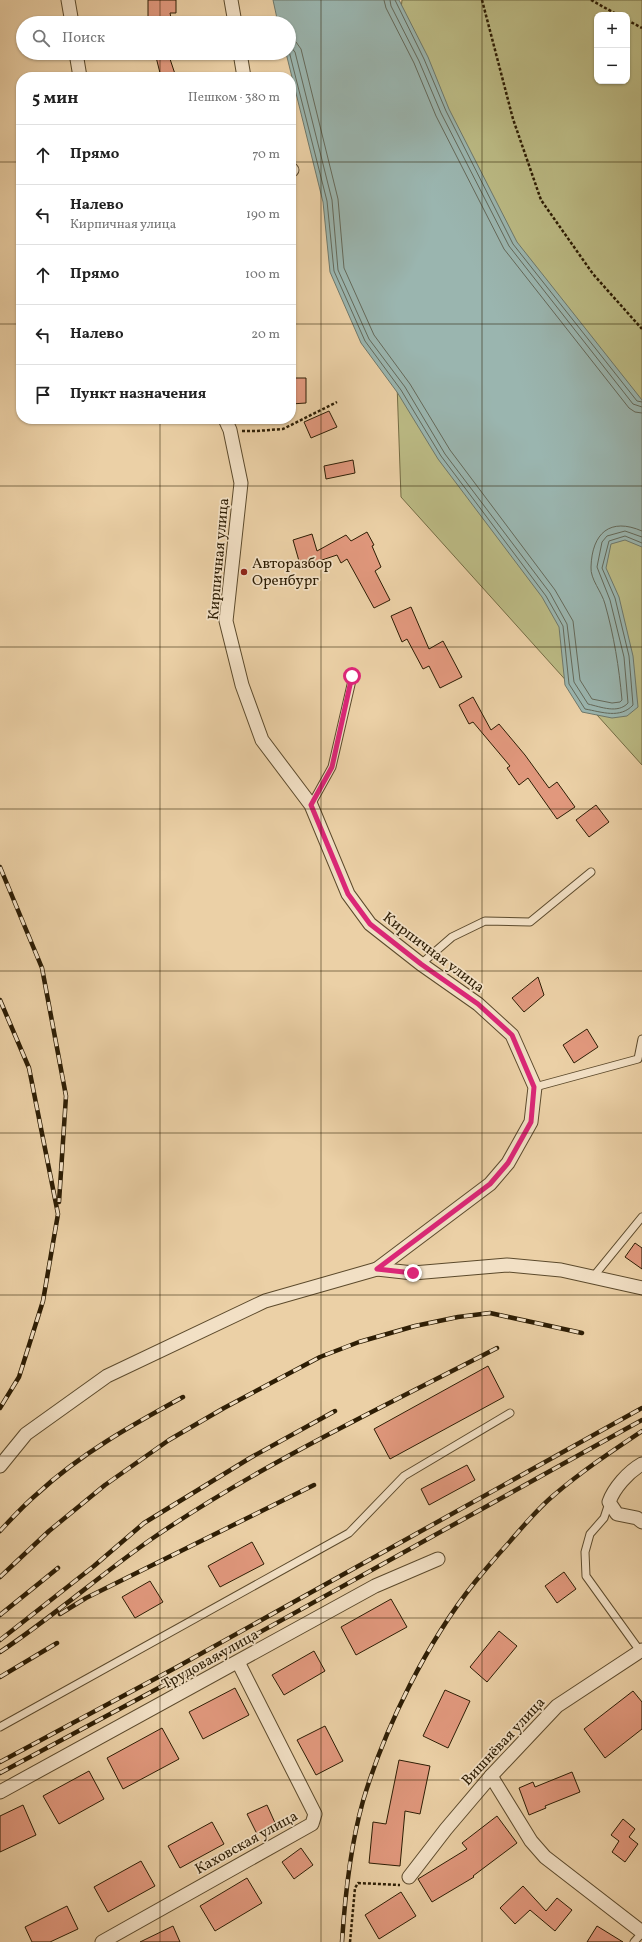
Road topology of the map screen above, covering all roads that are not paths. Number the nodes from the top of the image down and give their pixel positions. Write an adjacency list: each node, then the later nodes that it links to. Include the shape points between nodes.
1 (68, 0): 3 (street)
2 (231, 0): 4 (street)
3 (71, 16)
4 (234, 16)
5 (77, 60): 7 (street)
6 (241, 60): 8 (street)
7 (79, 72)
8 (243, 72)
9 (228, 425): 11 (street, Кирпичная улица, via 241,482 226,621 242,685 262,740)
10 (352, 676): 11 (lane, via 332,767)
11 (311, 805): 13 (street, Кирпичная улица, via 348,894 370,924)
12 (591, 872): 13 (lane, via 530,922 485,921 452,937)
13 (421, 964): 15 (street, Кирпичная улица, via 478,1004 512,1035)
14 (642, 1039): 15 (lane, via 638,1059)
15 (534, 1087): 17 (street, Кирпичная улица, via 531,1122 508,1163 490,1184)
16 (642, 1217): 18 (lane)
17 (377, 1269): 18 (street, via 413,1273 506,1265 561,1270); 22 (street, via 265,1301 107,1376 26,1434)
18 (593, 1277): 19 (street)
19 (642, 1288)
20 (510, 1414): 28 (lane, via 404,1476 349,1533)
21 (642, 1464): 23 (street, via 613,1491)
22 (0, 1466)
23 (609, 1502): 24 (street, via 617,1514 637,1518); 26 (lane, via 604,1518 590,1534 585,1552 586,1576)
24 (642, 1522)
25 (438, 1559): 27 (street, Трудовая улица, via 375,1586)
26 (641, 1650): 29 (street, Вишнёвая улица, via 557,1706)
27 (238, 1662): 30 (street, Трудовая улица); 33 (street, Каховская улица, via 315,1814 312,1824)
28 (0, 1727)
29 (491, 1776): 31 (street, Вишнёвая улица); 32 (street, via 531,1841 545,1857)
30 (0, 1792)
31 (409, 1877)
32 (642, 1932): 34 (lane)
33 (102, 1942)
34 (634, 1942)

